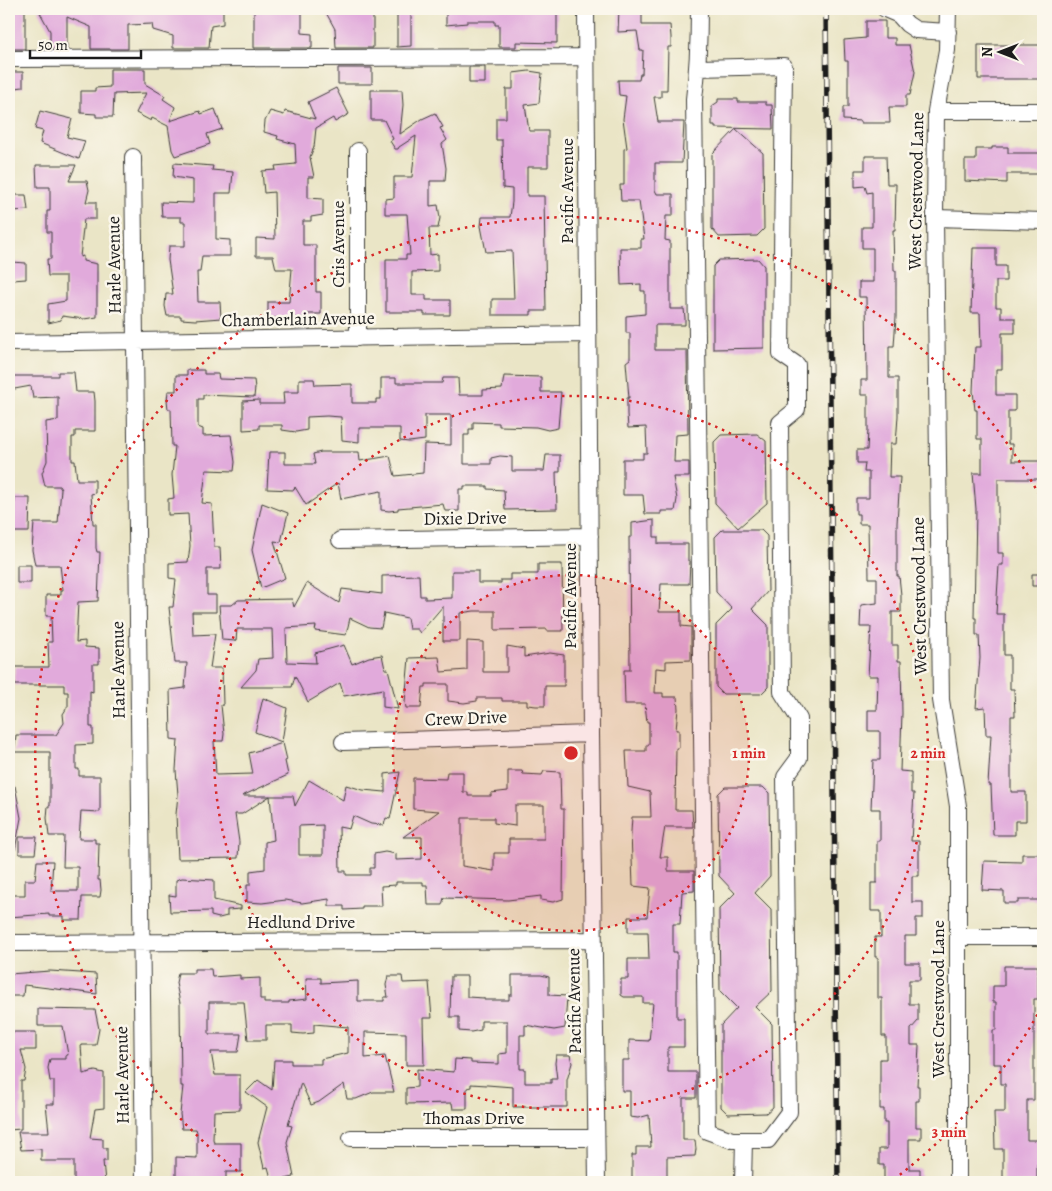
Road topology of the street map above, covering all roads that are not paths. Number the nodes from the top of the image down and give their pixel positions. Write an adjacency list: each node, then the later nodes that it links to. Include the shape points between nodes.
1 (586, 9): 6 (street, Pacific Avenue)
2 (699, 9): 8 (street)
3 (885, 9): 5 (street, via 916,30)
4 (948, 9): 5 (street, West Crestwood Lane)
5 (948, 32): 9 (street, West Crestwood Lane)
6 (586, 57): 7 (street); 15 (street, Pacific Avenue)
7 (9, 60)
8 (698, 68): 30 (street, via 694,109 707,1131 732,1140); 30 (street, via 784,66 780,354 797,364 797,409 780,423 782,692 799,719 799,758 785,777 790,1112 768,1140)
9 (936, 111): 10 (street); 13 (street, West Crestwood Lane)
10 (1043, 111)
11 (358, 150): 16 (street, Cris Avenue)
12 (132, 157): 17 (street, Harle Avenue)
13 (935, 218): 14 (street); 23 (street, West Crestwood Lane, via 941,700 958,806)
14 (1043, 221)
15 (588, 334): 16 (street, Chamberlain Avenue); 19 (street, Pacific Avenue)
16 (358, 338): 17 (street, Chamberlain Avenue)
17 (134, 342): 18 (street, Chamberlain Avenue); 27 (street, Harle Avenue)
18 (9, 343)
19 (590, 536): 20 (street, Dixie Drive); 21 (street, Pacific Avenue)
20 (340, 540)
21 (591, 734): 22 (street, Crew Drive); 25 (street, Pacific Avenue)
22 (343, 742)
23 (958, 937): 24 (street); 34 (street, West Crestwood Lane)
24 (1043, 937)
25 (593, 940): 27 (street, Hedlund Drive); 29 (street, Pacific Avenue)
26 (9, 943): 27 (street, Hedlund Drive)
27 (141, 943): 31 (street, Harle Avenue)
28 (351, 1138): 29 (street, Thomas Drive)
29 (596, 1138): 32 (street, Pacific Avenue)
30 (744, 1140): 33 (street)
31 (144, 1182)
32 (597, 1182)
33 (743, 1182)
34 (958, 1182)

